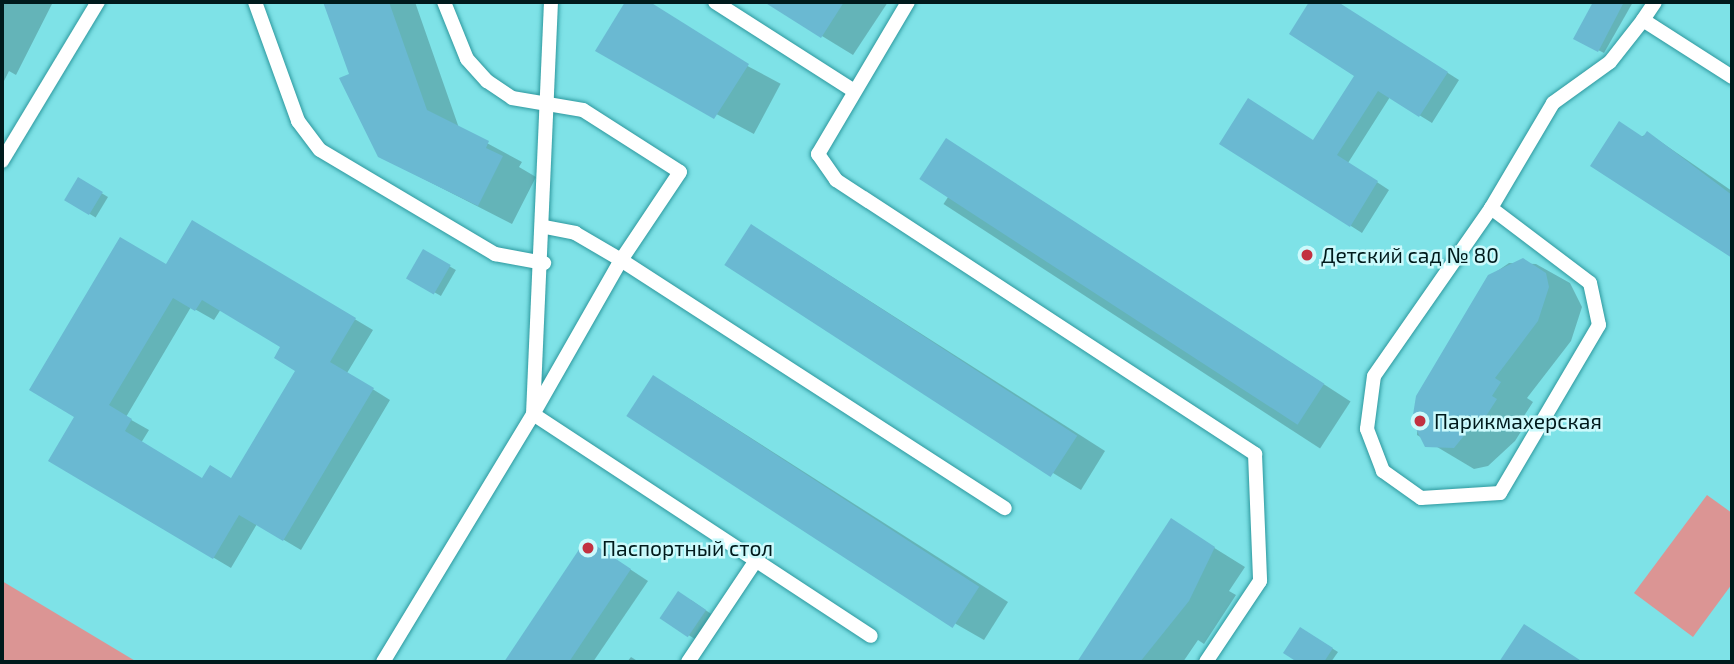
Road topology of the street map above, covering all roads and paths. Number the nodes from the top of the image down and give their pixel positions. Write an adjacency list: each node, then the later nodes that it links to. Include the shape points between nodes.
1 (98, 2): 12 (lane)
2 (255, 2): 16 (lane, via 298,121 320,150 495,254)
3 (444, 2): 11 (lane, via 467,60 487,81 512,98)
4 (551, 2): 11 (lane)
5 (715, 2): 10 (lane)
6 (908, 2): 10 (lane)
7 (1655, 2): 8 (lane)
8 (1643, 20): 9 (lane); 13 (lane, via 1610,62 1553,103)
9 (1732, 77)
10 (851, 89): 23 (lane, via 818,154 836,180 1255,454 1260,581)
11 (548, 103): 14 (lane); 15 (lane, via 583,110 680,172)
12 (2, 161)
13 (1491, 208): 13 (lane, via 1374,376 1367,429 1383,471 1421,498 1500,493 1599,325 1590,283)
14 (545, 227): 15 (lane, via 575,233); 16 (lane)
15 (621, 260): 17 (lane); 18 (lane)
16 (544, 263): 17 (lane)
17 (533, 414): 19 (lane); 21 (lane)
18 (1005, 508)
19 (757, 559): 20 (lane); 22 (lane)
20 (871, 636)
21 (383, 662)
22 (688, 662)
23 (1206, 662)

